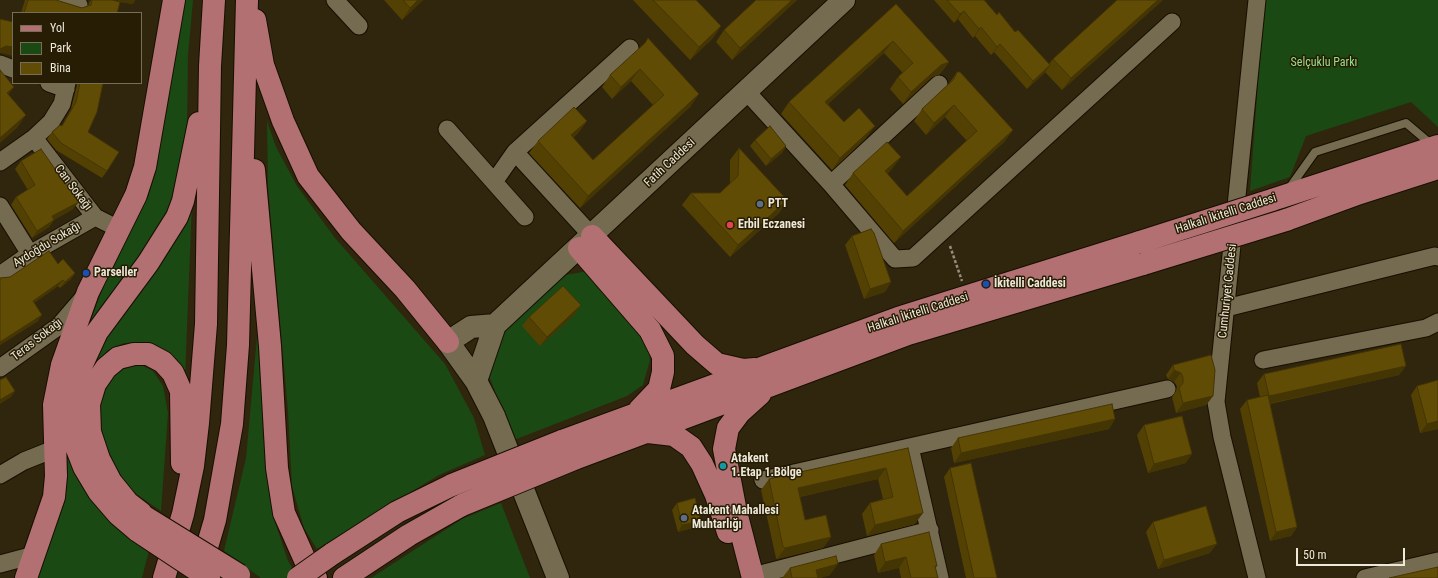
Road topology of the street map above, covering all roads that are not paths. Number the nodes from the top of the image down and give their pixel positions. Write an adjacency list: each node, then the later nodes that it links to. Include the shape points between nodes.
1 (58, 0): 9 (street)
2 (174, 0): 32 (main road, via 145,167 136,195)
3 (214, 0): 14 (main road)
4 (247, 0): 15 (main road)
5 (252, 0): 41 (main road, via 263,65 283,121 308,176 351,231 405,289)
6 (335, 0): 11 (street)
7 (844, 0): 20 (street, Fatih Caddesi)
8 (1257, 0): 38 (street, Cumhuriyet Caddesi)
9 (79, 6)
10 (1172, 22): 27 (street, via 913,258 895,259)
11 (359, 26)
12 (630, 48): 23 (street)
13 (0, 64): 16 (street)
14 (210, 66): 52 (main road, via 206,324 194,459); 53 (main road, via 183,201 177,217 148,263 97,332 79,370 72,401 75,444 84,467 99,492 118,514)
15 (245, 66): 63 (main road, via 238,345 232,424 215,520); 66 (main road, via 270,346 277,468 284,513)
16 (12, 69)
17 (55, 84): 19 (street)
18 (939, 84): 27 (street)
19 (67, 86): 22 (street, via 62,104 51,122)
20 (746, 91): 27 (street); 33 (street, Fatih Caddesi)
21 (447, 129): 26 (street)
22 (34, 138): 25 (street); 30 (street, Can Sokağı)
23 (515, 152): 26 (street); 33 (street)
24 (1437, 154): 28 (main road, Halkalı İkitelli Caddesi); 28 (lane, via 1406,123 1315,152); 44 (main road, Halkalı İkitelli Caddesi, bridge, via 1360,193 1286,220)
25 (0, 162)
26 (494, 182): 31 (street)
27 (831, 184)
28 (1278, 198): 44 (main road, Halkalı İkitelli Caddesi, bridge, via 898,318)
29 (0, 206): 34 (street)
30 (95, 217): 32 (street, Can Sokağı); 34 (street, Aydoğdu Sokağı)
31 (525, 217)
32 (119, 229): 37 (main road)
33 (585, 242): 40 (street, Fatih Caddesi); 44 (main road, via 718,364); 47 (main road, via 650,330 663,356 664,372 659,389)
34 (30, 254): 36 (street, Aydoğdu Sokağı)
35 (1438, 257): 38 (street)
36 (0, 275)
37 (88, 292): 43 (street, Teras Sokağı, via 59,326); 49 (main road, via 62,366 54,405)
38 (1226, 308): 69 (street, Cumhuriyet Caddesi, via 1216,402 1222,437)
39 (1438, 322): 42 (street, via 1426,328)
40 (495, 325): 41 (street, via 471,327); 45 (street)
41 (448, 342): 45 (street)
42 (1263, 360)
43 (0, 368)
44 (767, 377): 47 (main road, Halkalı İkitelli Caddesi); 60 (main road, via 728,428 724,449)
45 (476, 381): 67 (street, via 494,416)
46 (1167, 388): 48 (street)
47 (640, 423): 59 (main road, Halkalı İkitelli Caddesi, bridge, via 574,459 462,505 409,535); 60 (main road, via 674,434 691,447 716,494 735,556); 65 (main road, Halkalı İkitelli Caddesi, bridge, via 562,441 452,485 397,512)
48 (910, 447): 51 (street); 54 (street)
49 (54, 449): 50 (street, via 24,461); 55 (main road, via 54,497)
50 (0, 476)
51 (763, 480)
52 (183, 514): 53 (main road, via 181,391 173,373 163,362 148,354 134,354 118,358 106,368 94,384 90,404 90,432 99,459 111,482); 62 (main road)
53 (142, 524): 58 (main road, bridge); 64 (main road, bridge)
54 (930, 530): 60 (street); 68 (street)
55 (34, 555): 57 (street); 61 (main road)
56 (1438, 561): 70 (street)
57 (0, 564)
58 (241, 576)
59 (346, 576)
60 (750, 577)
61 (26, 578)
62 (164, 578)
63 (198, 578)
64 (209, 578)
65 (298, 578)
66 (316, 578)
67 (558, 578)
68 (940, 578)
69 (1257, 578)
70 (1365, 578)

